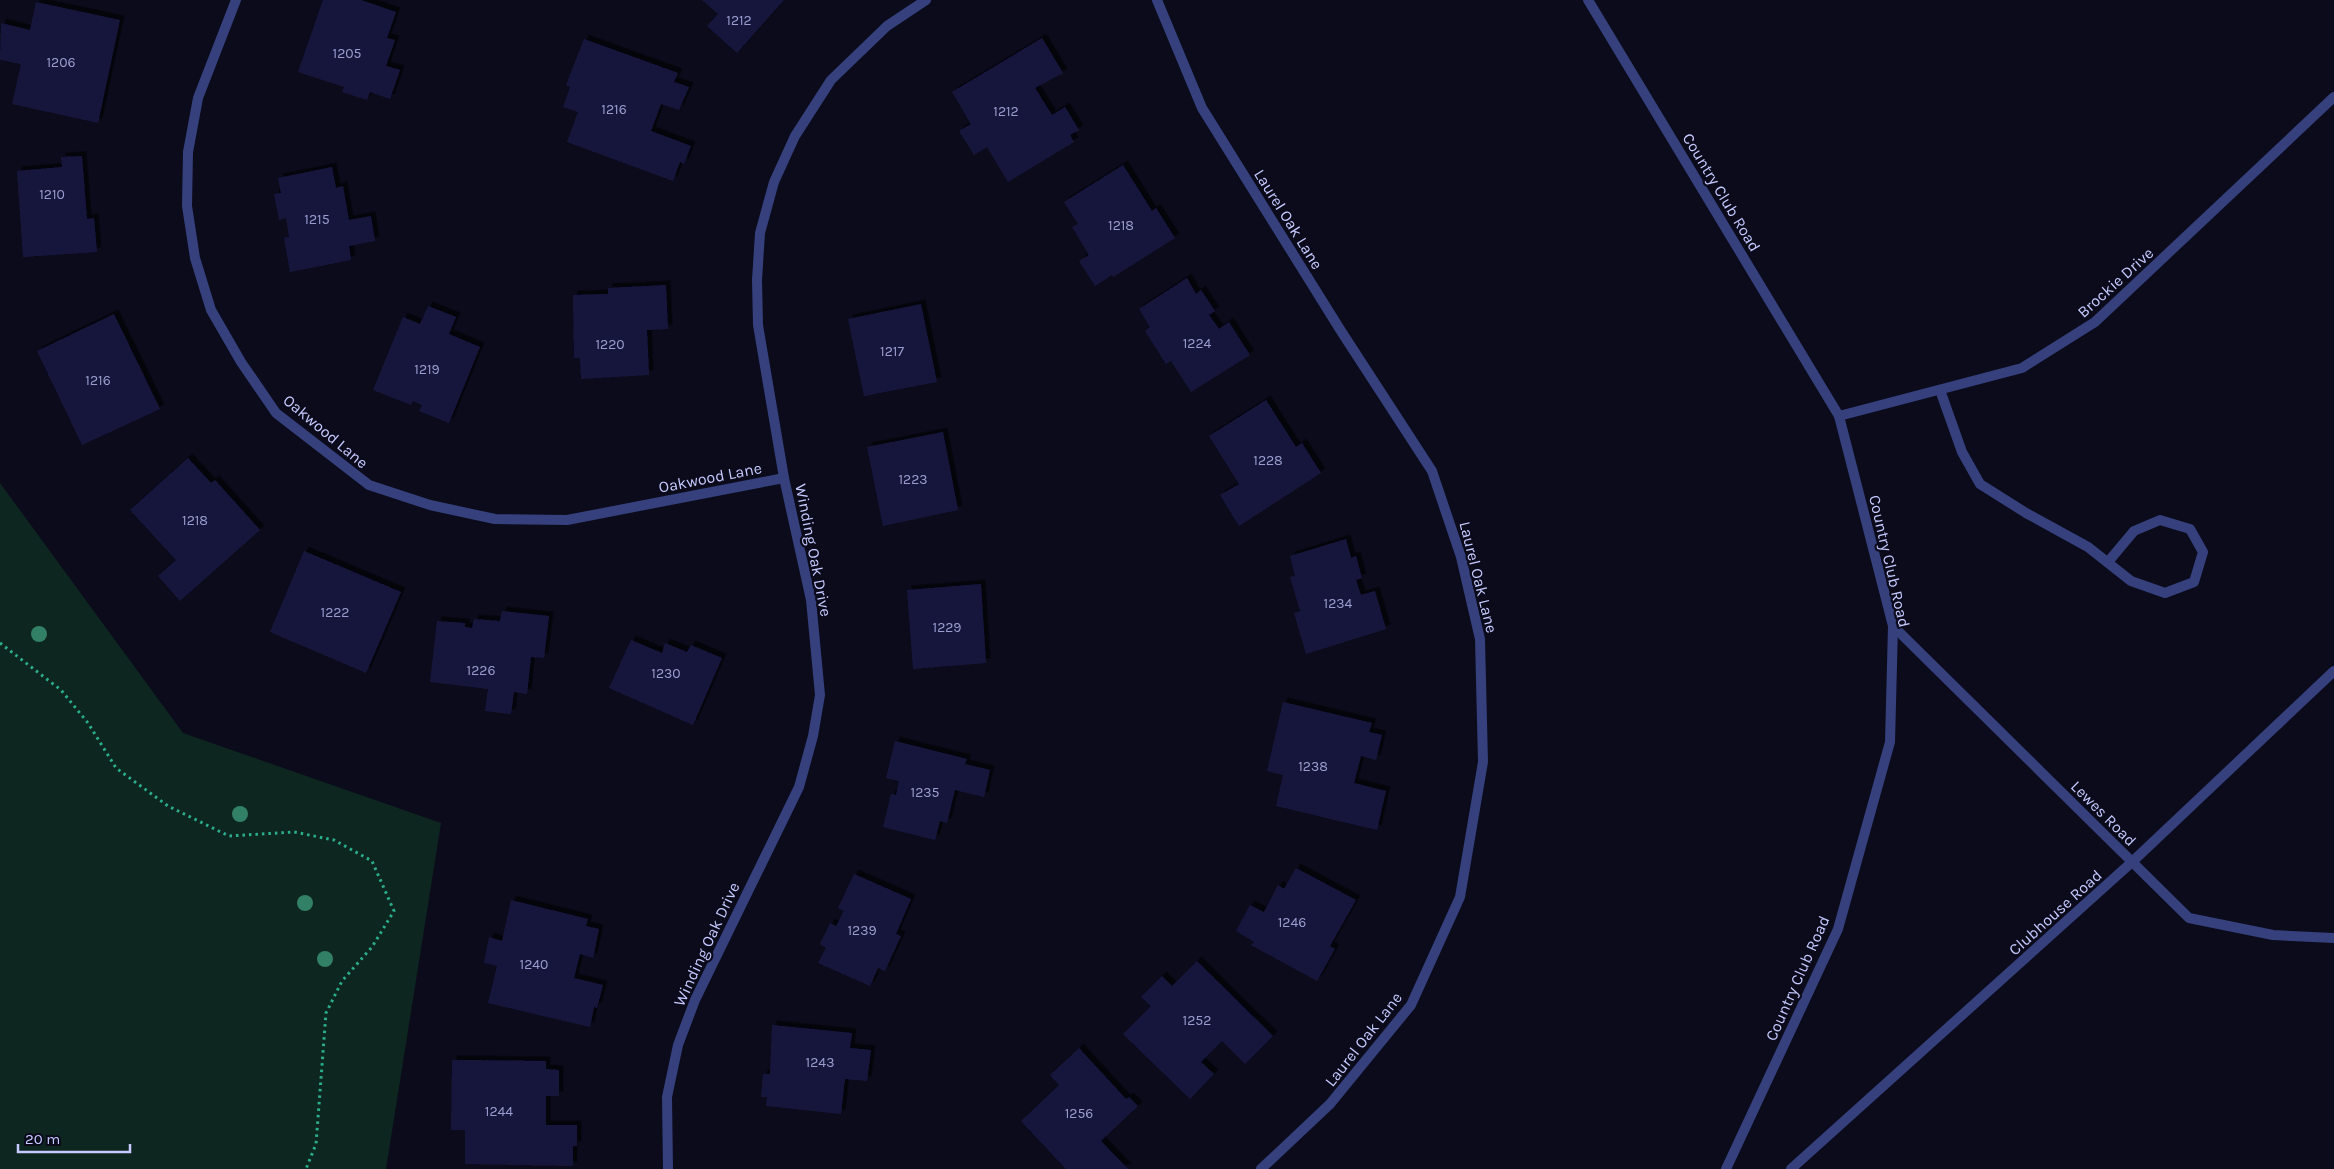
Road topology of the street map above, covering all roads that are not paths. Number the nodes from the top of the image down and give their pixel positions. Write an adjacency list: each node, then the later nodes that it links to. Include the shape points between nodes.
1 (236, 0): 8 (street, Oakwood Lane, via 198,98 188,152 187,206 195,258 211,310 276,413 369,485 430,505 495,519 567,520)
2 (926, 0): 8 (street, Winding Oak Drive, via 886,26 830,80 795,136 774,182 760,233 758,325)
3 (1157, 0): 15 (street, Laurel Oak Lane, via 1202,108 1432,471 1461,557 1480,639 1483,762 1460,897 1411,1005 1330,1104)
4 (1588, 0): 7 (street, Country Club Road)
5 (2334, 97): 6 (street, Brockie Drive, via 2095,322 2022,368)
6 (1940, 390): 7 (street, Brockie Drive); 9 (street, via 1962,452 1980,484)
7 (1839, 416): 10 (street, Country Club Road)
8 (784, 478): 14 (street, Winding Oak Drive, via 811,600 820,695 818,711 799,787 695,1000 678,1045 667,1097)
9 (2108, 562): 9 (street, via 2131,581 2165,593 2194,582 2203,552 2190,529 2160,520 2134,531)
10 (1894, 626): 12 (street, Lewes Road); 16 (street, Country Club Road, via 1890,742 1838,929)
11 (2334, 671): 12 (street, Clubhouse Road)
12 (2132, 862): 13 (street, Lewes Road, via 2189,918 2273,935); 17 (street, Clubhouse Road)
13 (2334, 938)
14 (668, 1169)
15 (1261, 1169)
16 (1726, 1169)
17 (1791, 1169)

